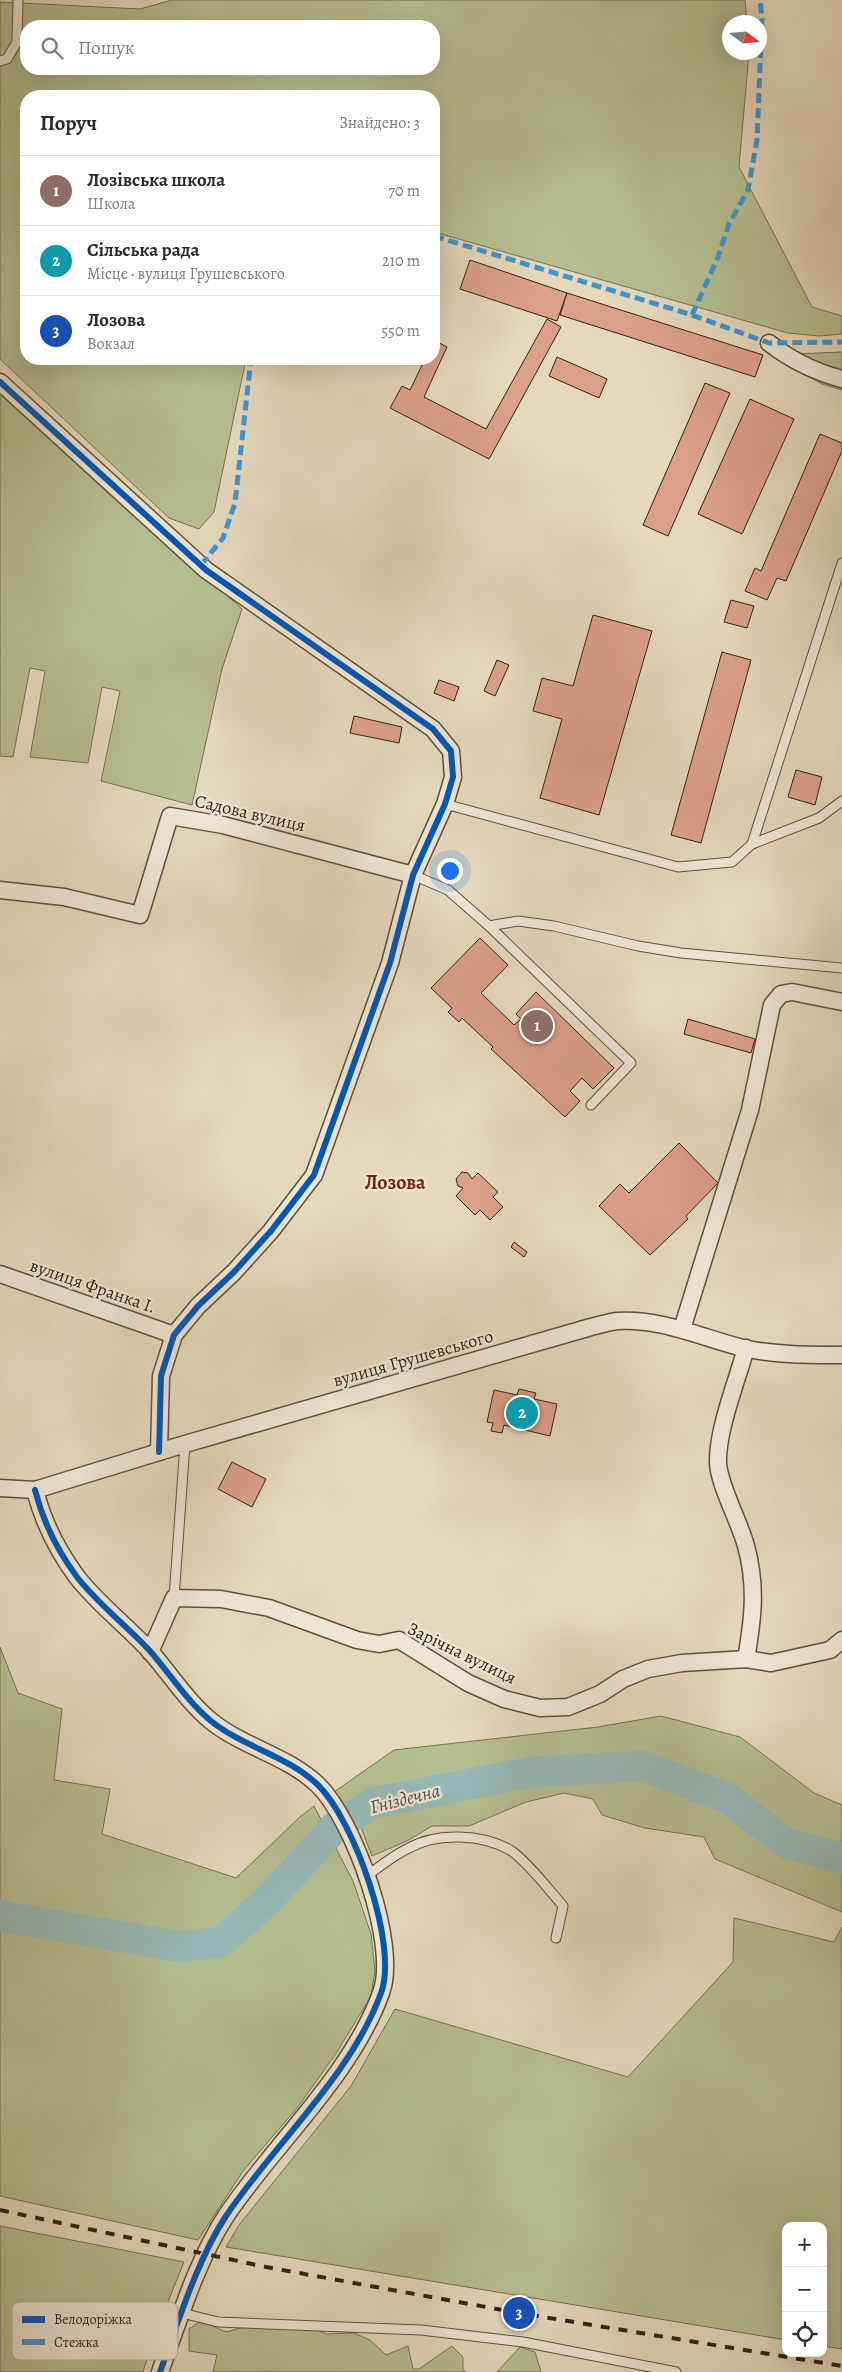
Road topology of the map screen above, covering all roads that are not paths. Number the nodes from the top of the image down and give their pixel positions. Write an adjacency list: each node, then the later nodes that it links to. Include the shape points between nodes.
1 (18, 0): 2 (lane, via 18,42 7,59)
2 (0, 60)
3 (769, 343): 4 (street, via 787,357)
4 (842, 380)
5 (0, 382): 8 (street, via 206,570 433,729 451,751 453,777)
6 (842, 563): 9 (lane)
7 (842, 801): 9 (lane, via 819,818)
8 (445, 804): 9 (lane, via 678,867 732,862); 10 (street)
9 (752, 844)
10 (413, 875): 11 (street, Садова вулиця, via 223,825 170,816 140,915 64,897); 12 (lane, via 448,890); 18 (street, via 390,963 314,1175 271,1231)
11 (0, 890)
12 (489, 926): 13 (lane, via 518,920 681,953); 15 (lane, via 631,1063)
13 (842, 968)
14 (842, 1002): 17 (street, via 792,992 781,994 772,1005 750,1110)
15 (592, 1105)
16 (0, 1274): 18 (street, вулиця Франка І.)
17 (682, 1329): 19 (street, вулиця Грушевського); 21 (street, вулиця Грушевського, via 648,1322 617,1322 591,1327)
18 (174, 1335): 22 (street, via 161,1376)
19 (746, 1348): 20 (street, вулиця Грушевського, via 775,1353); 28 (street, via 718,1447 718,1465 746,1546 754,1590)
20 (842, 1355)
21 (185, 1444): 22 (street, вулиця Грушевського); 25 (lane)
22 (159, 1452): 24 (street, вулиця Грушевського)
23 (0, 1488): 24 (street, вулиця Грушевського)
24 (35, 1490): 27 (street, via 42,1518 78,1579)
25 (174, 1598): 27 (street); 28 (street, Зарічна вулиця, via 221,1599 268,1608 357,1640 379,1644 399,1640 468,1682 504,1698 540,1708 568,1707 648,1669 682,1663)
26 (842, 1640): 28 (street, Зарічна вулиця, via 830,1650 771,1663)
27 (150, 1652): 29 (street, via 211,1721 250,1746 295,1768 319,1786 352,1839)
28 (746, 1659)
29 (367, 1876): 30 (lane, via 409,1847 427,1840 452,1837 497,1844 511,1851 563,1906); 31 (street, via 380,1922 385,1956 382,1991 340,2068 225,2217)
30 (556, 1938)
31 (182, 2313): 32 (street); 35 (lane, via 218,2322 421,2330 495,2338)
32 (178, 2324)
33 (164, 2360): 34 (street)
34 (160, 2372)
35 (676, 2372)

